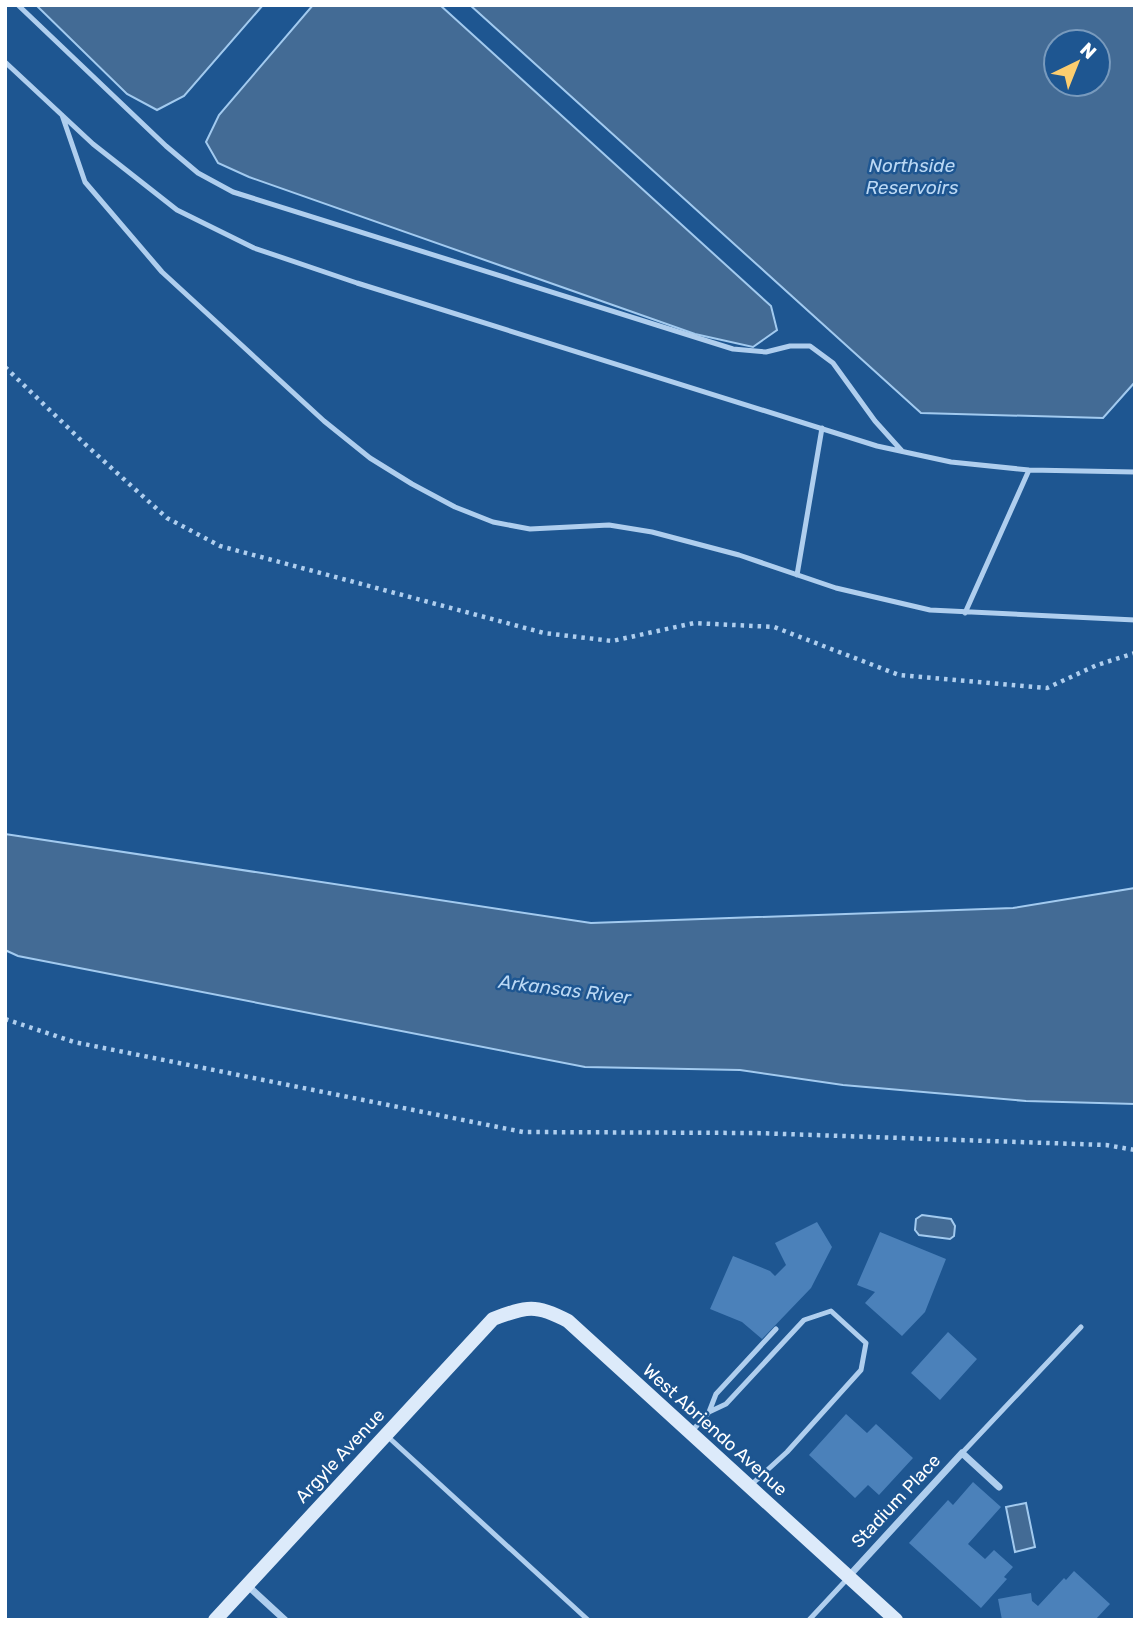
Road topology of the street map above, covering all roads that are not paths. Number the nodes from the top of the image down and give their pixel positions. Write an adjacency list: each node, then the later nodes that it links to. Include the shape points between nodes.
1 (18, 5): 5 (lane, via 166,146 198,173 233,192 733,349 766,352 810,346 833,363)
2 (5, 62): 3 (lane)
3 (62, 114): 4 (lane, via 177,210 254,248); 8 (lane, via 85,182 162,272 370,458 455,507 493,522 530,529 610,524 739,555)
4 (822, 428): 5 (lane); 8 (lane)
5 (902, 451): 6 (lane, via 951,462)
6 (1029, 470): 7 (lane); 9 (lane)
7 (1135, 472)
8 (797, 575): 9 (lane, via 930,610)
9 (965, 613): 10 (lane)
10 (1135, 620)
11 (493, 1319): 15 (street, West Abriendo Avenue, via 519,1309 545,1309 568,1321); 16 (street, Argyle Avenue)
12 (1080, 1327): 17 (lane)
13 (776, 1329): 14 (lane, via 716,1394)
14 (709, 1412): 15 (lane); 18 (lane, via 726,1404 804,1320 831,1311 866,1343 861,1370 787,1452)
15 (690, 1433): 18 (street, West Abriendo Avenue)
16 (386, 1435): 21 (street, Argyle Avenue); 24 (lane)
17 (962, 1453): 19 (street, Stadium Place); 20 (street, Stadium Place)
18 (748, 1487): 20 (street, West Abriendo Avenue)
19 (999, 1487)
20 (849, 1577): 25 (lane); 26 (street, West Abriendo Avenue)
21 (247, 1585): 22 (street, Argyle Avenue); 23 (street)
22 (215, 1620)
23 (285, 1620)
24 (588, 1620)
25 (809, 1620)
26 (896, 1620)

